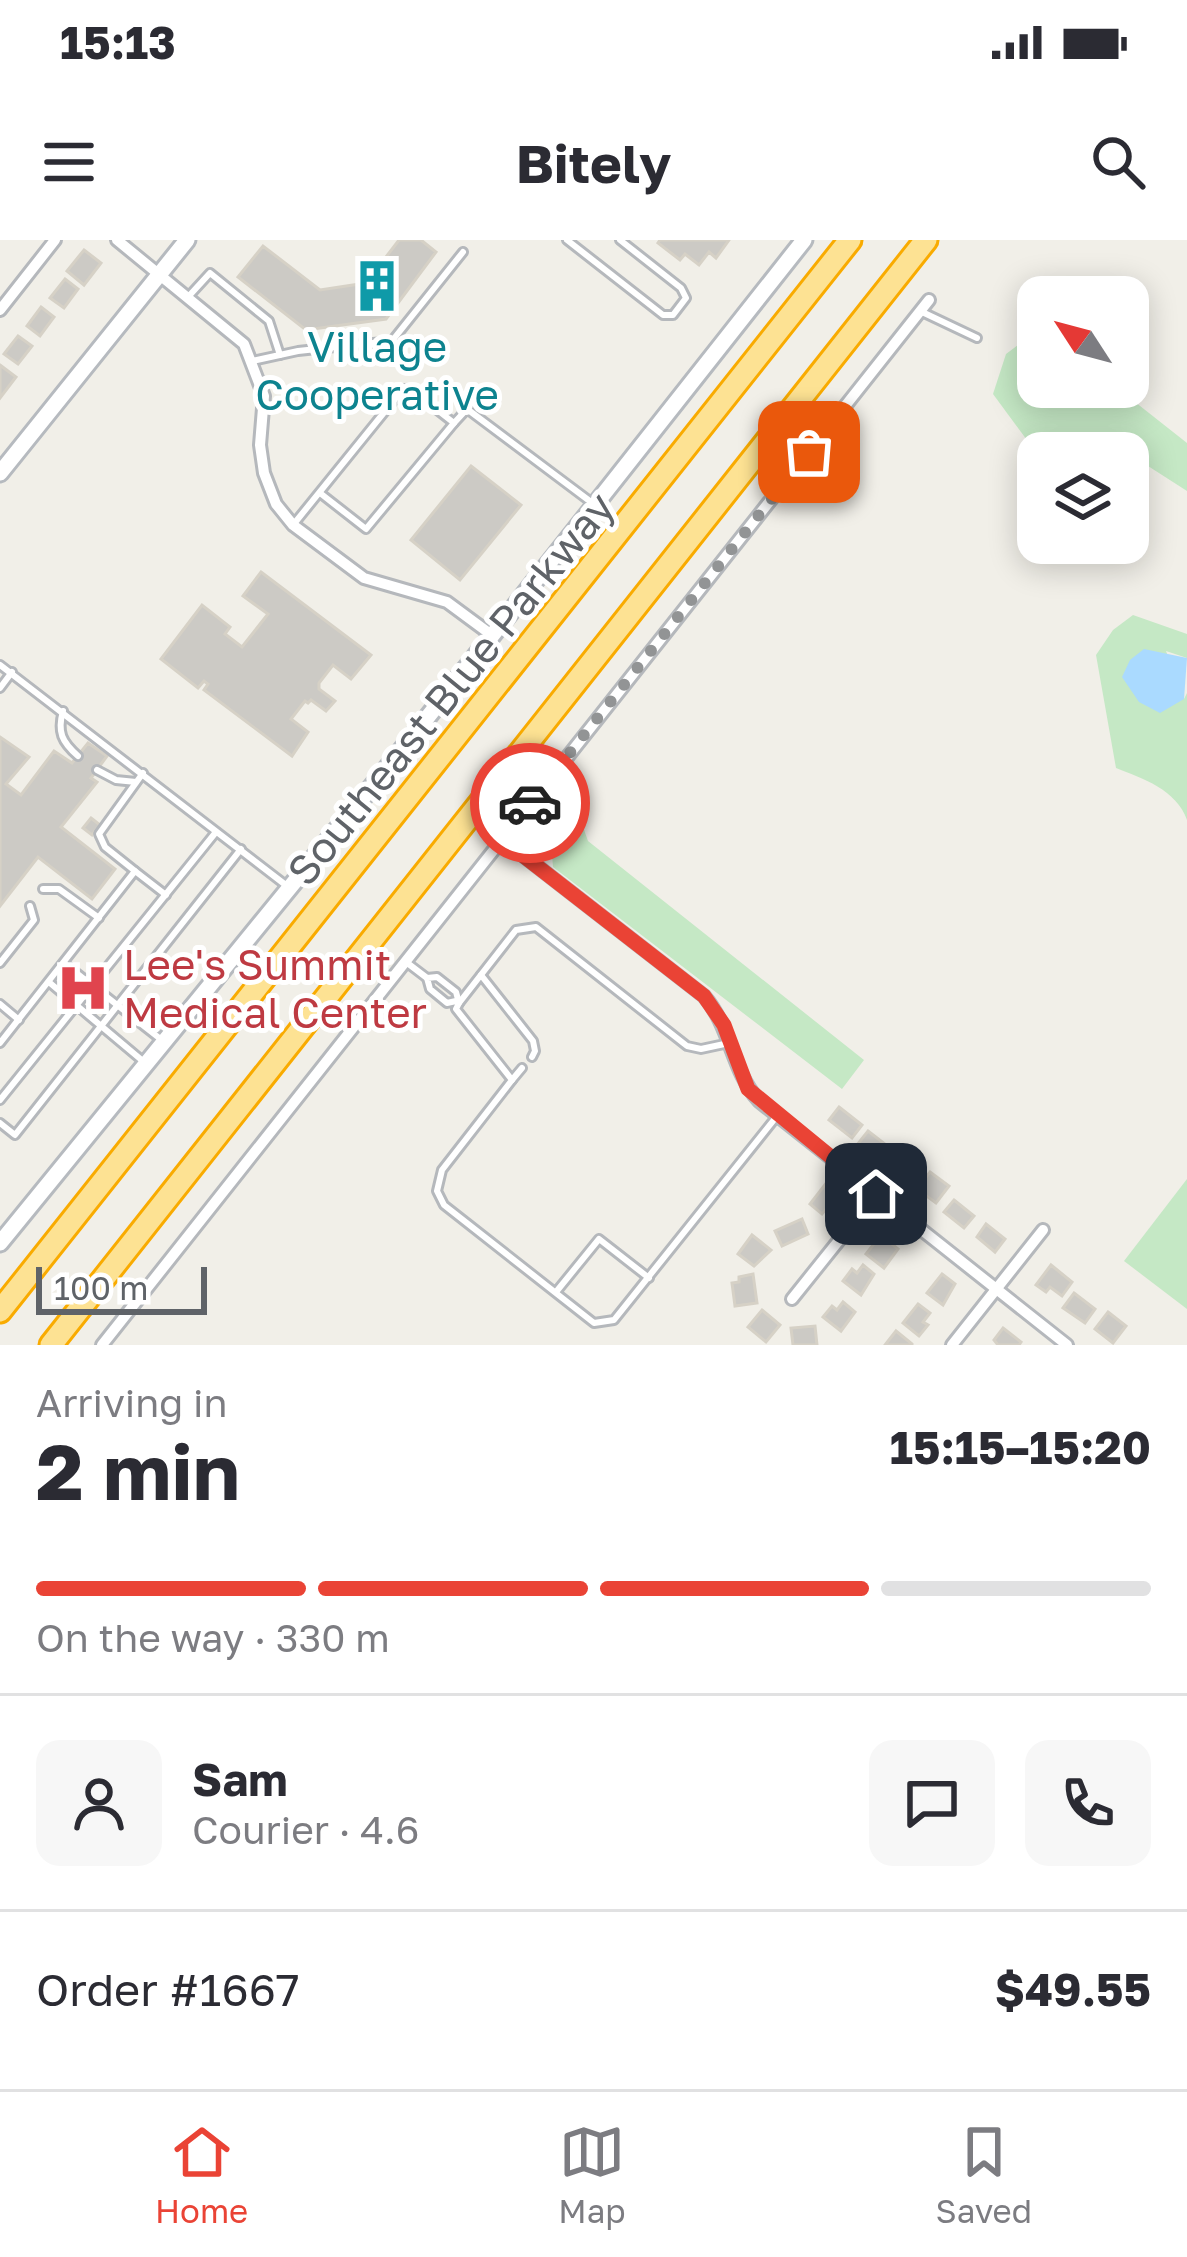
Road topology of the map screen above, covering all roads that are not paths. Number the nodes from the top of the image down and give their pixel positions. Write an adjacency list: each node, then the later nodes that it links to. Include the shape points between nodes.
1 (55, 240): 13 (street)
2 (117, 240): 10 (street)
3 (187, 240): 10 (street)
4 (567, 240): 5 (lane, via 663,316 673,315 686,298 681,287)
5 (620, 240)
6 (804, 240): 21 (street, Southeast Blue Parkway)
7 (850, 240): 71 (highway)
8 (926, 240): 72 (highway)
9 (463, 252): 16 (lane, via 392,341)
10 (160, 274): 11 (street); 19 (street)
11 (188, 297): 16 (lane, via 210,273 269,320); 17 (street, via 244,344)
12 (929, 299): 14 (street)
13 (0, 310)
14 (920, 311): 15 (lane); 33 (street)
15 (977, 338)
16 (280, 355): 17 (lane)
17 (252, 361): 22 (street, via 264,395 264,473)
18 (454, 423): 20 (lane, via 403,389); 20 (lane, via 366,529); 21 (lane, via 467,409)
19 (0, 473)
20 (320, 493): 22 (lane)
21 (596, 505): 23 (street, Southeast Blue Parkway)
22 (293, 525): 23 (street, via 364,578 447,602)
23 (493, 636): 36 (street, Southeast Blue Parkway)
24 (0, 665): 25 (lane)
25 (13, 671): 26 (lane); 27 (lane)
26 (0, 688)
27 (63, 711): 28 (lane, via 61,738); 30 (lane)
28 (78, 756)
29 (97, 770): 31 (lane)
30 (144, 772): 31 (lane); 32 (lane)
31 (136, 782): 35 (lane, via 99,835)
32 (216, 830): 34 (lane); 38 (lane)
33 (502, 839): 41 (street); 54 (street, via 704,996)
34 (241, 849): 36 (lane); 51 (lane)
35 (135, 871): 38 (lane); 40 (lane)
36 (290, 888): 56 (street, Southeast Blue Parkway)
37 (44, 890): 40 (lane)
38 (166, 895): 47 (lane)
39 (30, 906): 42 (lane, via 37,916)
40 (99, 918): 43 (lane)
41 (405, 961): 45 (lane); 73 (street)
42 (0, 963)
43 (65, 964): 46 (lane); 47 (lane)
44 (481, 975): 48 (lane); 54 (lane, via 516,930 536,927 687,1046); 57 (lane, via 532,1041)
45 (427, 978): 48 (lane, via 437,977); 48 (lane, via 447,1003)
46 (50, 983): 50 (lane); 52 (lane)
47 (92, 986): 50 (lane); 51 (lane)
48 (458, 1002): 60 (lane)
49 (0, 1004): 52 (lane)
50 (76, 1004): 53 (lane); 61 (lane)
51 (118, 1006): 53 (lane); 56 (lane)
52 (19, 1020): 55 (lane)
53 (102, 1026): 58 (lane); 63 (lane, via 14,1135)
54 (729, 1042): 62 (street, via 748,1089)
55 (0, 1043)
56 (166, 1043): 58 (street, Southeast Blue Parkway)
57 (532, 1057)
58 (147, 1065): 66 (street, Southeast Blue Parkway)
59 (522, 1068): 60 (lane)
60 (512, 1080): 69 (lane, via 442,1170 436,1191)
61 (0, 1100)
62 (777, 1116): 64 (street); 67 (lane)
63 (0, 1123)
64 (876, 1194): 68 (street); 70 (street)
65 (1043, 1230): 68 (street)
66 (0, 1244)
67 (649, 1278): 69 (lane, via 614,1320 594,1322); 69 (lane, via 599,1239)
68 (997, 1288): 74 (street); 75 (street)
69 (556, 1292)
70 (792, 1299)
71 (0, 1311)
72 (51, 1345)
73 (101, 1345)
74 (952, 1345)
75 (1067, 1345)

